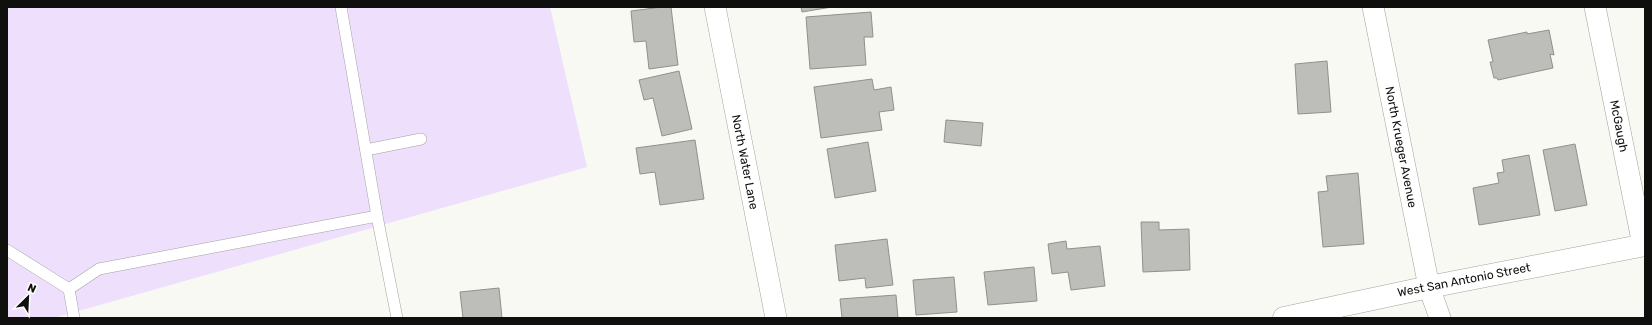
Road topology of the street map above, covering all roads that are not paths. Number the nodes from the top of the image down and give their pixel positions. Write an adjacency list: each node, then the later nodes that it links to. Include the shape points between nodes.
1 (341, 7): 6 (lane)
2 (714, 7): 14 (street, North Water Lane)
3 (1372, 7): 10 (street, North Krueger Avenue)
4 (1595, 7): 8 (street, McGaugh)
5 (421, 139): 6 (lane)
6 (366, 150): 7 (lane)
7 (377, 216): 11 (lane, via 99,268); 13 (lane)
8 (1644, 245): 10 (street, West San Antonio Street)
9 (7, 250): 11 (lane)
10 (1429, 287): 15 (street, West San Antonio Street); 16 (street, North Krueger Avenue)
11 (69, 289): 12 (lane)
12 (74, 318)
13 (397, 318)
14 (776, 318)
15 (1284, 318)
16 (1440, 318)

